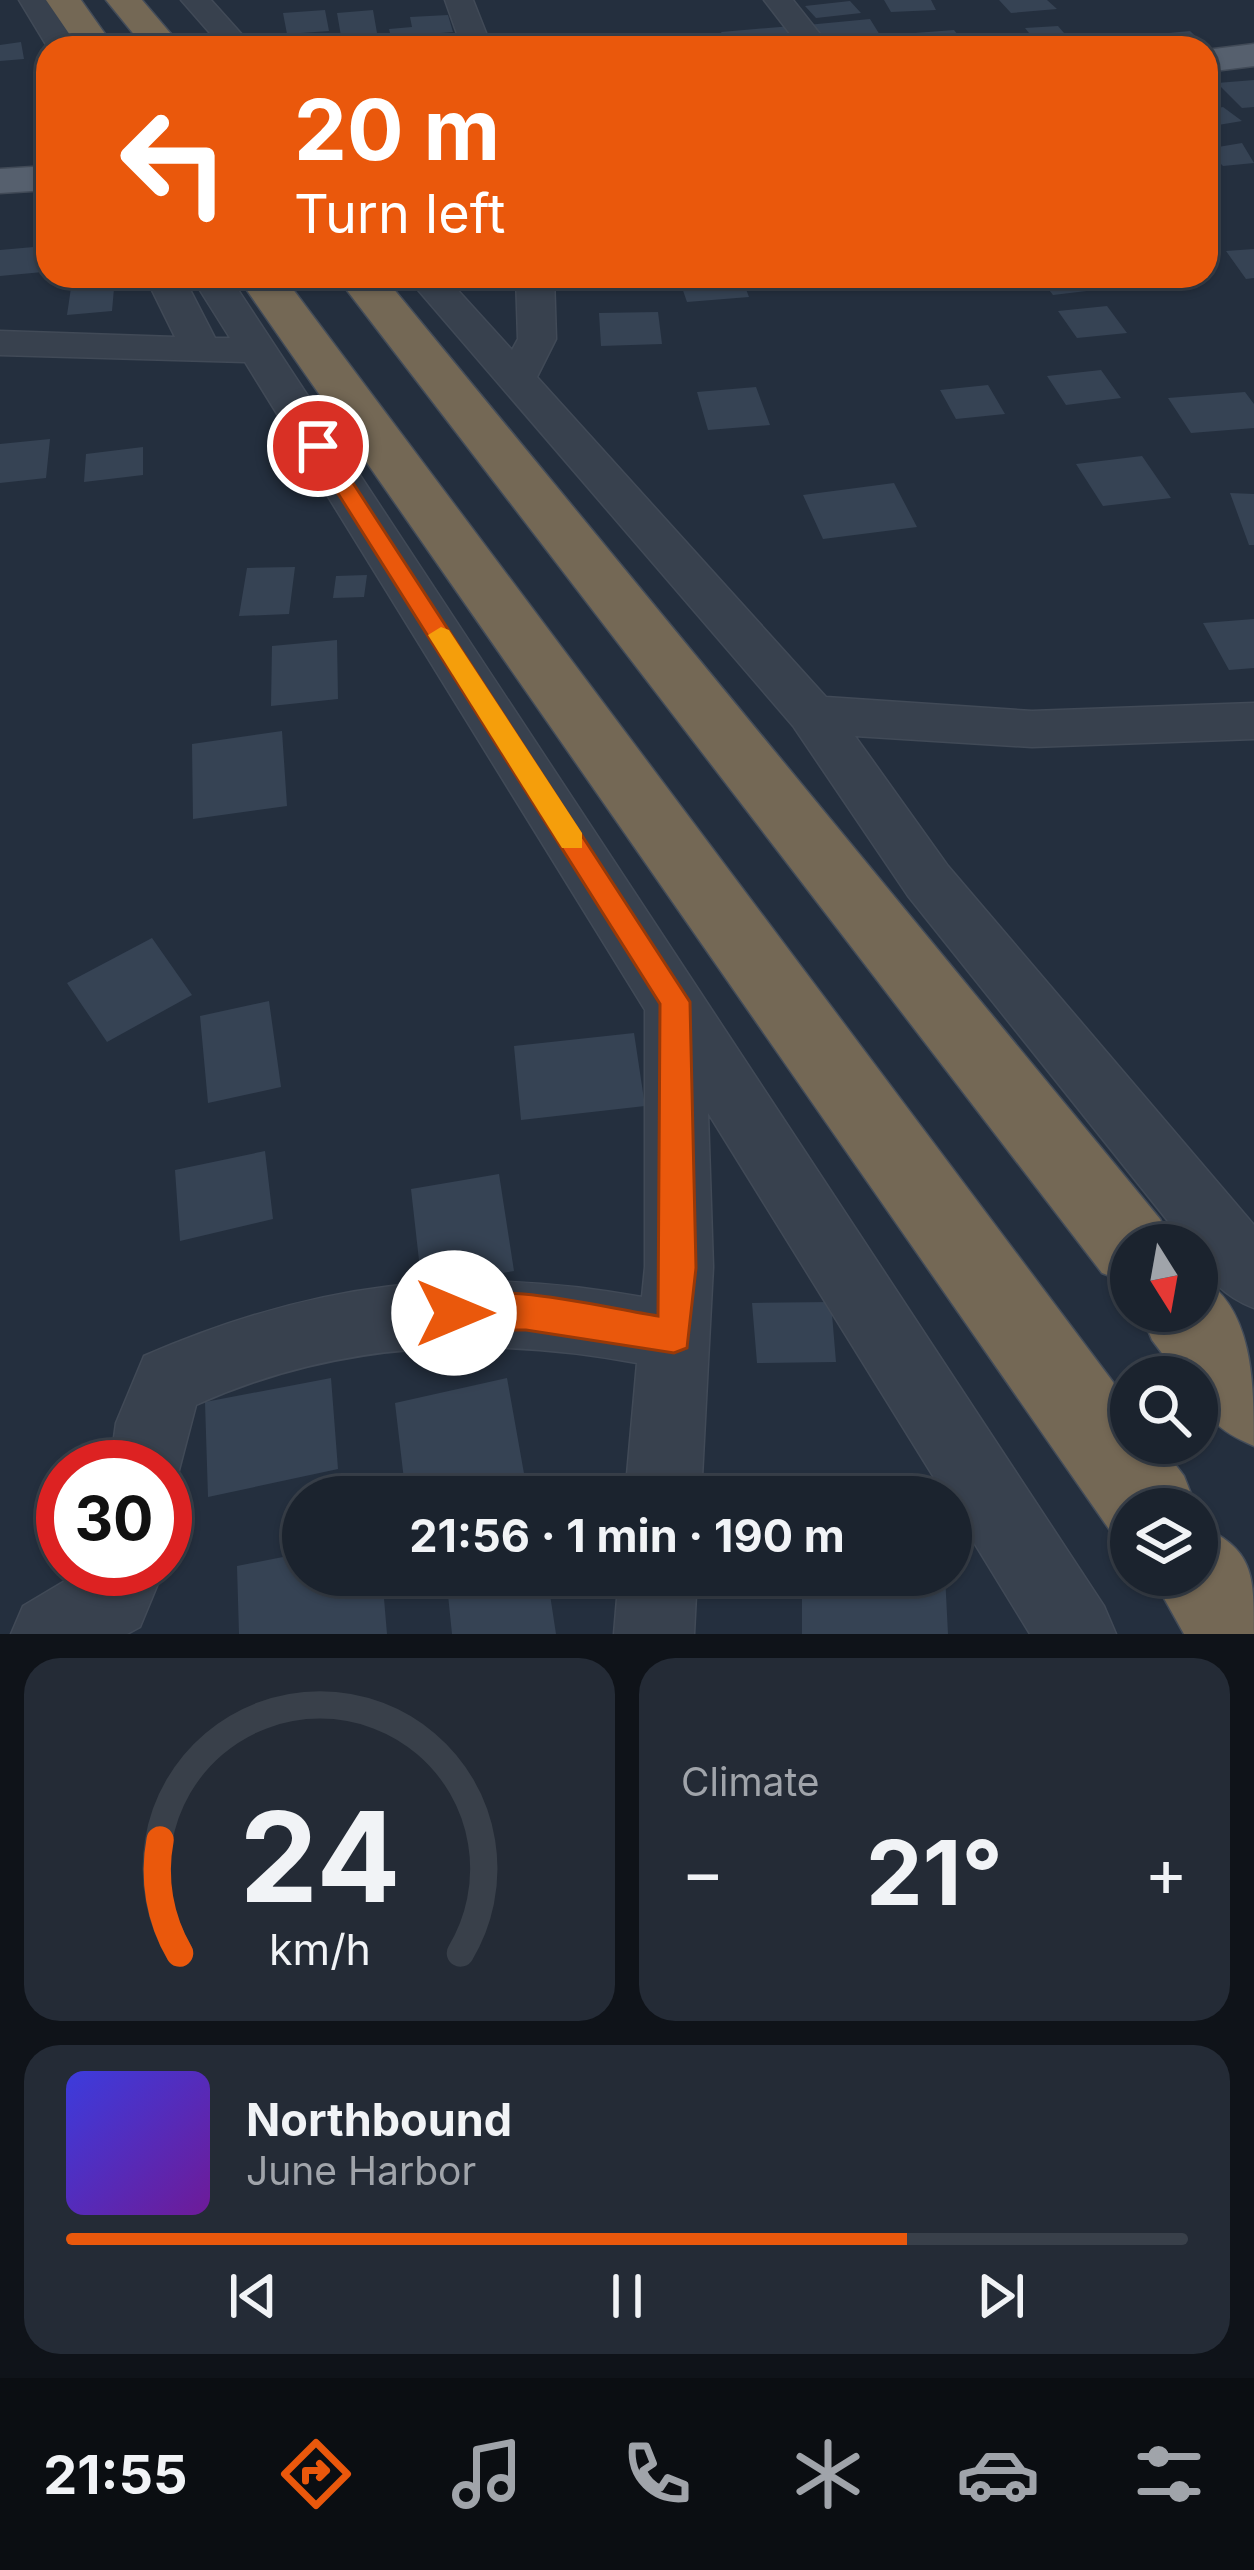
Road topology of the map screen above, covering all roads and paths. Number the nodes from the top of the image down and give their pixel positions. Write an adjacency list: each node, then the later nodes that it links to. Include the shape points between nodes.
1 (33, 0): 7 (street)
2 (63, 0): 8 (highway)
3 (123, 0): 9 (highway)
4 (195, 0): 10 (street)
5 (459, 0): 11 (street)
6 (778, 0): 12 (street)
7 (56, 36)
8 (88, 36)
9 (154, 36)
10 (228, 36)
11 (472, 36)
12 (807, 36)
13 (1254, 56): 14 (main road)
14 (1218, 60)
15 (36, 179): 16 (main road)
16 (0, 181)
17 (170, 288): 24 (street)
18 (218, 288): 25 (street)
19 (269, 288): 37 (highway)
20 (369, 288): 30 (highway)
21 (435, 288): 26 (street)
22 (535, 288): 26 (street, via 537,339)
23 (0, 343): 24 (street)
24 (201, 349): 25 (street)
25 (258, 351): 29 (street)
26 (514, 382): 27 (street)
27 (811, 712): 28 (street, via 910,728); 31 (street, via 928,881)
28 (1254, 721)
29 (675, 1002): 33 (street); 43 (street)
30 (1113, 1224)
31 (1254, 1276)
32 (1199, 1332): 34 (highway)
33 (674, 1336): 35 (street, via 526,1313 417,1313 229,1352 169,1381); 36 (street)
34 (1254, 1402)
35 (151, 1440)
36 (664, 1476)
37 (1136, 1488)
38 (113, 1596): 41 (street)
39 (657, 1596): 42 (street)
40 (1215, 1596): 44 (highway)
41 (51, 1634)
42 (655, 1634)
43 (1076, 1634)
44 (1243, 1634)

